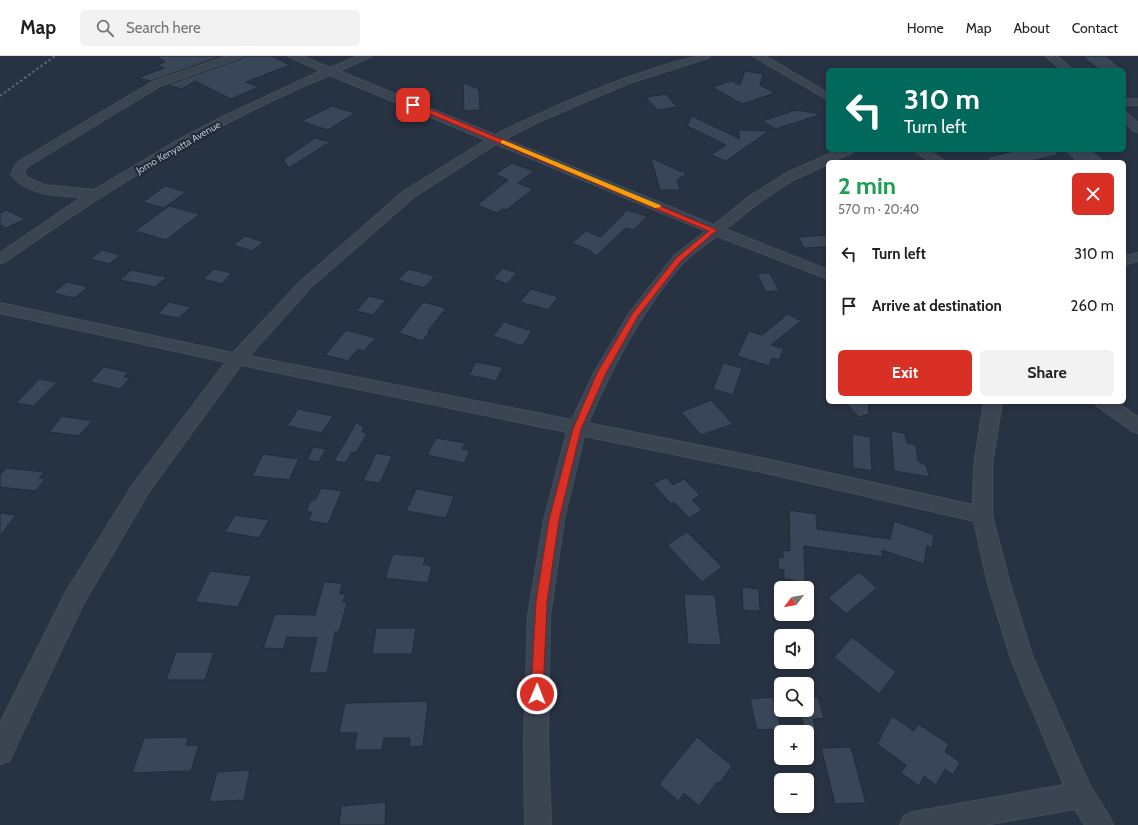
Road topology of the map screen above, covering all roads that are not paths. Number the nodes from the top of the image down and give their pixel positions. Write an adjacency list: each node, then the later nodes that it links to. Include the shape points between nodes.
1 (236, 56): 20 (street, via 156,84 18,169 17,174 29,184)
2 (293, 56): 8 (street)
3 (367, 56): 8 (street, Jomo Kenyatta Avenue)
4 (705, 56): 14 (street, via 619,83)
5 (758, 56): 9 (street)
6 (1051, 56): 7 (street)
7 (1066, 68)
8 (331, 70): 14 (street); 20 (street, Jomo Kenyatta Avenue, via 232,116)
9 (826, 96)
10 (1126, 102): 11 (street)
11 (1138, 102)
12 (1126, 118): 13 (street)
13 (1138, 129)
14 (496, 139): 21 (street); 27 (street, via 409,194 306,284)
15 (844, 152): 18 (street)
16 (922, 152): 19 (street)
17 (826, 160): 21 (street, via 789,177)
18 (826, 160)
19 (936, 160)
20 (96, 194): 23 (street, Jomo Kenyatta Avenue)
21 (714, 230): 25 (street); 31 (street, via 679,259 635,315 602,373)
22 (1138, 257): 24 (street)
23 (0, 259)
24 (1126, 260)
25 (826, 274)
26 (0, 308): 27 (street)
27 (237, 359): 31 (street); 33 (street, via 141,488 74,599)
28 (993, 404): 32 (street, via 983,465)
29 (1106, 404): 30 (street)
30 (1138, 426)
31 (577, 429): 32 (street, via 766,466); 35 (street, via 554,520 540,616 536,742)
32 (982, 515): 34 (street, via 999,584 1022,659)
33 (0, 752)
34 (1081, 795): 36 (street); 37 (street)
35 (538, 825)
36 (913, 825)
37 (1100, 825)

